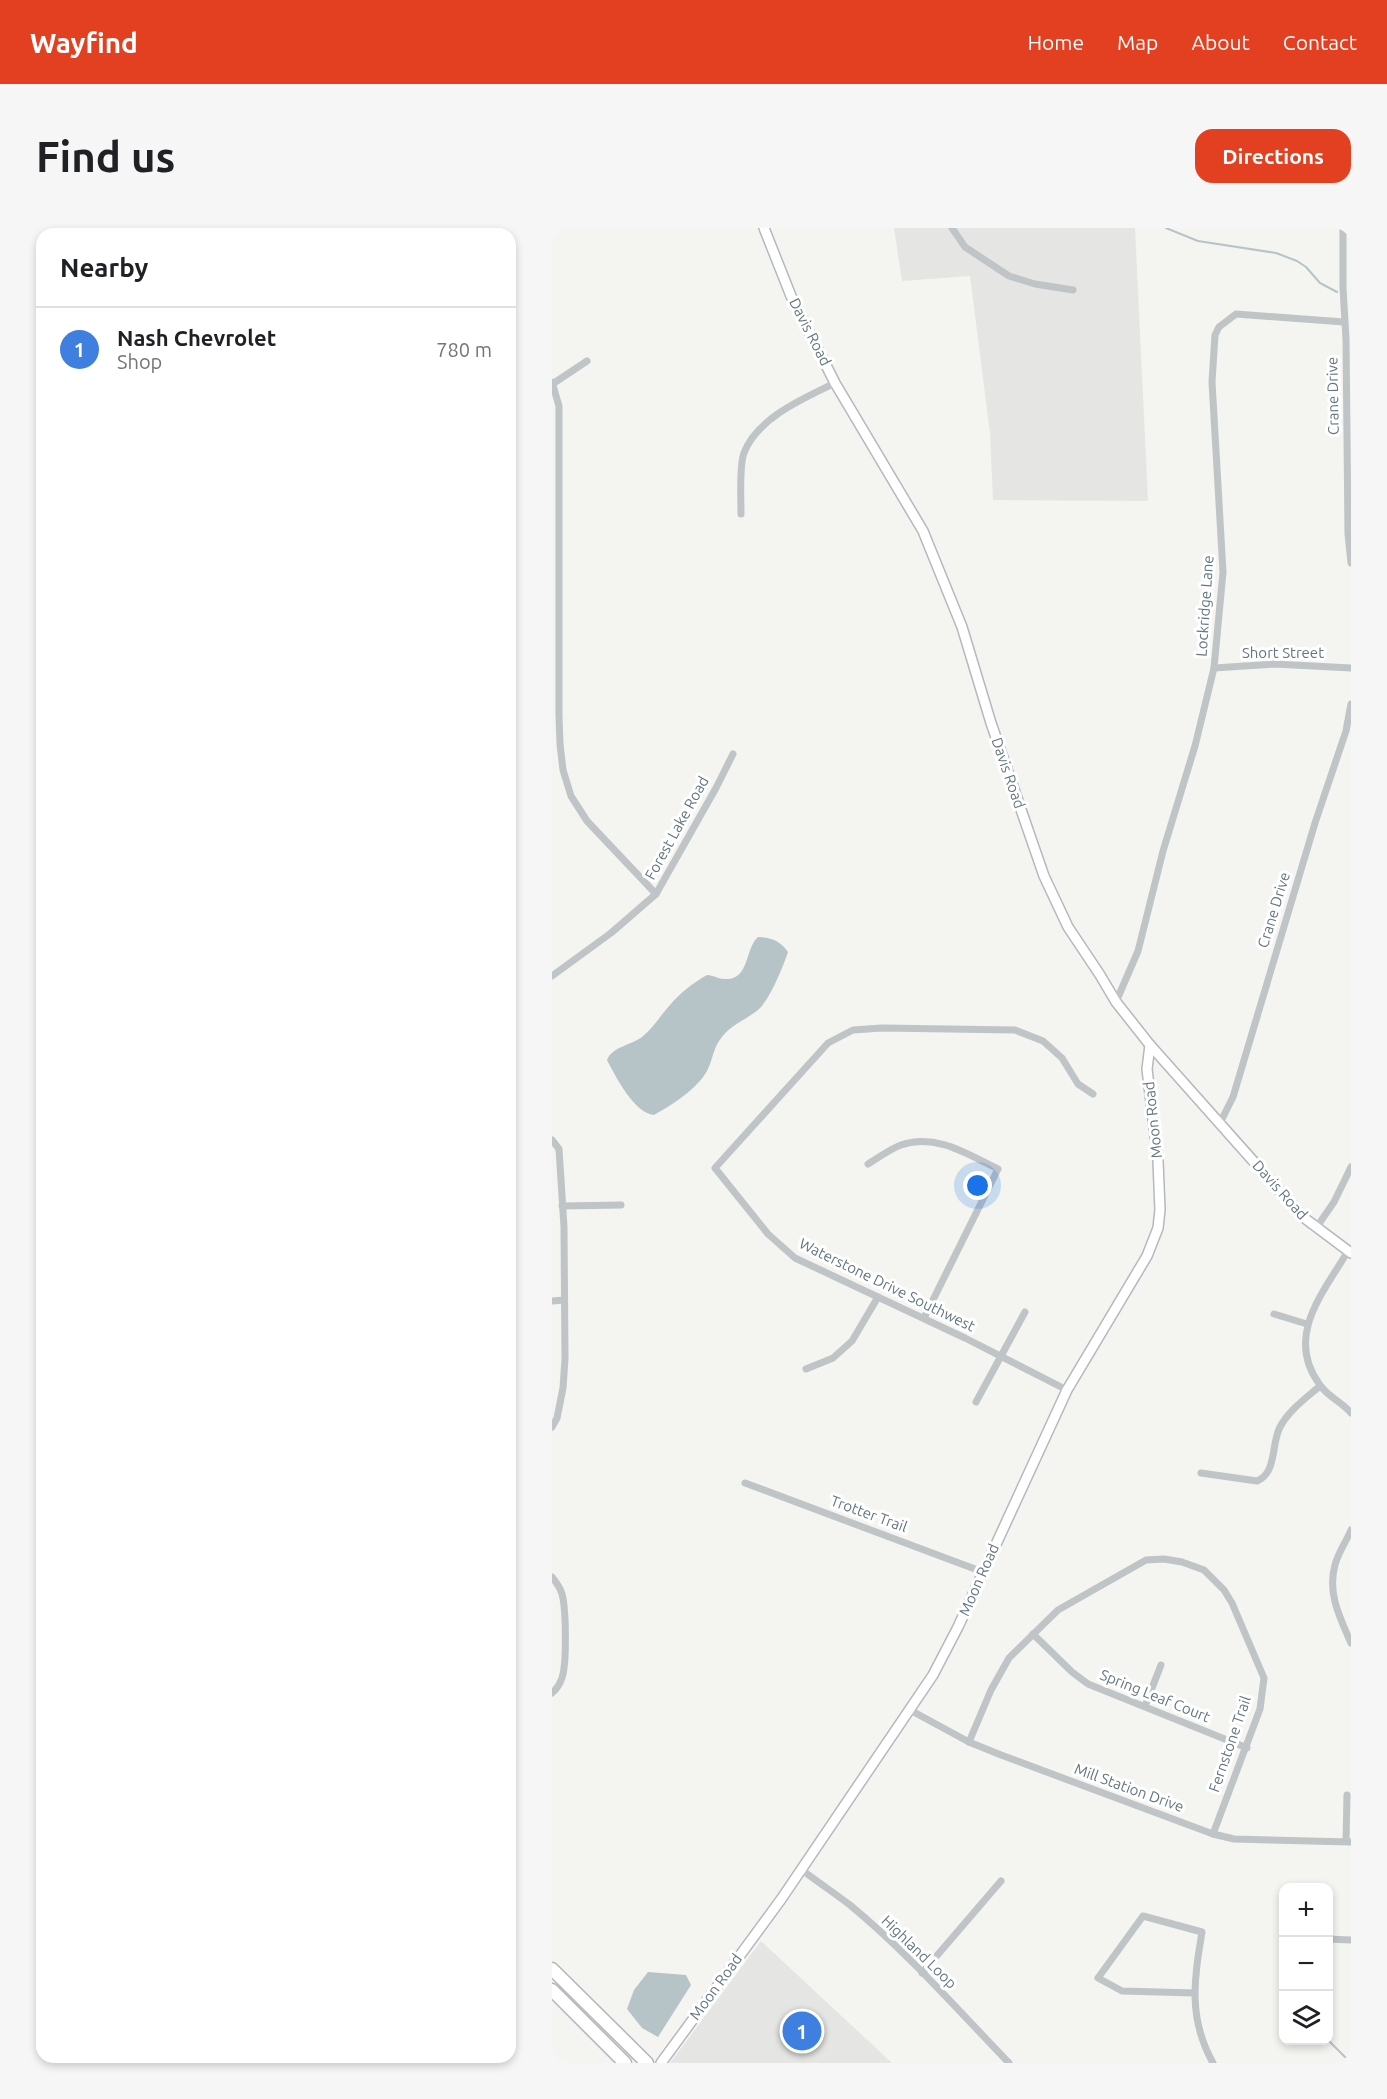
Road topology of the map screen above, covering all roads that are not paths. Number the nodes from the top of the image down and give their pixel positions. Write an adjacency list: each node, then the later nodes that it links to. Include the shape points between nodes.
1 (764, 228): 8 (street, Davis Road, via 791,297)
2 (952, 228): 4 (street, via 965,247 1009,276)
3 (1343, 228): 5 (street, Crane Drive)
4 (1073, 290)
5 (1344, 322): 10 (street, Crane Drive); 11 (street, Lockridge Lane, via 1236,314 1215,335 1212,382 1223,572)
6 (587, 361): 7 (street)
7 (553, 382): 15 (street, via 559,406 559,715 563,770 571,796 586,821)
8 (835, 383): 9 (street, via 783,409 751,440 743,455); 17 (street, Davis Road, via 923,531 962,627 1044,876 1068,927)
9 (741, 514)
10 (1351, 563)
11 (1214, 668): 12 (street, Short Street, via 1274,664); 17 (street, Lockridge Lane, via 1138,951)
12 (1351, 668)
13 (1351, 704): 20 (street, Crane Drive, via 1347,731 1315,823 1233,1097)
14 (733, 754): 15 (street, Forest Lake Road)
15 (656, 894): 16 (street, Forest Lake Road)
16 (552, 976)
17 (1116, 1002): 18 (street, Davis Road)
18 (1150, 1045): 20 (street, Davis Road); 38 (street, Moon Road, via 1147,1069 1160,1197 1158,1228 1147,1256)
19 (1093, 1094): 28 (street, Waterstone Drive Southwest, via 1078,1084 1062,1058 1043,1041 1015,1030 853,1030 828,1044 715,1168 768,1234 795,1258)
20 (1220, 1123): 26 (street, Davis Road)
21 (552, 1140): 25 (street, via 559,1149)
22 (868, 1164): 33 (street, via 900,1145 926,1141 951,1146 998,1169)
23 (1351, 1167): 26 (street)
24 (621, 1205): 25 (street)
25 (562, 1206): 29 (street)
26 (1316, 1228): 27 (street, Davis Road)
27 (1350, 1252): 34 (street)
28 (878, 1297): 33 (street, Waterstone Drive Southwest); 36 (street, via 852,1341 833,1358)
29 (564, 1300): 30 (street); 41 (street, via 563,1388)
30 (552, 1301)
31 (1025, 1312): 35 (street)
32 (1274, 1314): 34 (street)
33 (924, 1318): 35 (street, Waterstone Drive Southwest)
34 (1307, 1324): 37 (street, via 1308,1366)
35 (1000, 1356): 38 (street, Waterstone Drive Southwest); 39 (street)
36 (806, 1369)
37 (1320, 1386): 40 (street); 42 (street, via 1281,1425 1264,1478 1257,1481)
38 (1067, 1390): 45 (street, Moon Road)
39 (976, 1402)
40 (1351, 1413)
41 (552, 1427)
42 (1201, 1473)
43 (744, 1482): 45 (street, Trotter Trail)
44 (1351, 1530): 48 (street, via 1335,1566 1332,1591)
45 (983, 1572): 52 (street, Moon Road, via 933,1675)
46 (552, 1578): 50 (street, via 564,1605 564,1663 559,1685)
47 (1033, 1634): 51 (street, Spring Leaf Court, via 1088,1684); 53 (street, Fernstone Trail, via 1009,1658 990,1690); 54 (street, Fernstone Trail, via 1058,1610 1146,1560 1164,1559 1204,1570 1232,1603 1264,1678 1260,1709)
48 (1351, 1643)
49 (1161, 1665): 51 (street)
50 (552, 1693)
51 (1145, 1706): 54 (street, Spring Leaf Court)
52 (910, 1710): 53 (street, Mill Station Drive); 58 (street, Moon Road)
53 (969, 1742): 56 (street, Mill Station Drive)
54 (1247, 1748): 56 (street, Fernstone Trail)
55 (1347, 1795): 57 (street)
56 (1213, 1833): 57 (street, Mill Station Drive, via 1234,1839)
57 (1348, 1842)
58 (802, 1870): 63 (street, Highland Loop, via 850,1905); 68 (street, Moon Road)
59 (1001, 1881): 63 (street)
60 (1333, 1939): 61 (street)
61 (1351, 1940)
62 (552, 1969): 67 (highway)
63 (922, 1973): 69 (street, Highland Loop)
64 (552, 1990): 66 (highway)
65 (1195, 1993): 65 (street, via 1202,1932 1143,1916 1098,1978 1122,1991); 70 (street, via 1195,2015)
66 (625, 2063)
67 (647, 2063)
68 (661, 2063)
69 (1009, 2063)
70 (1213, 2063)

